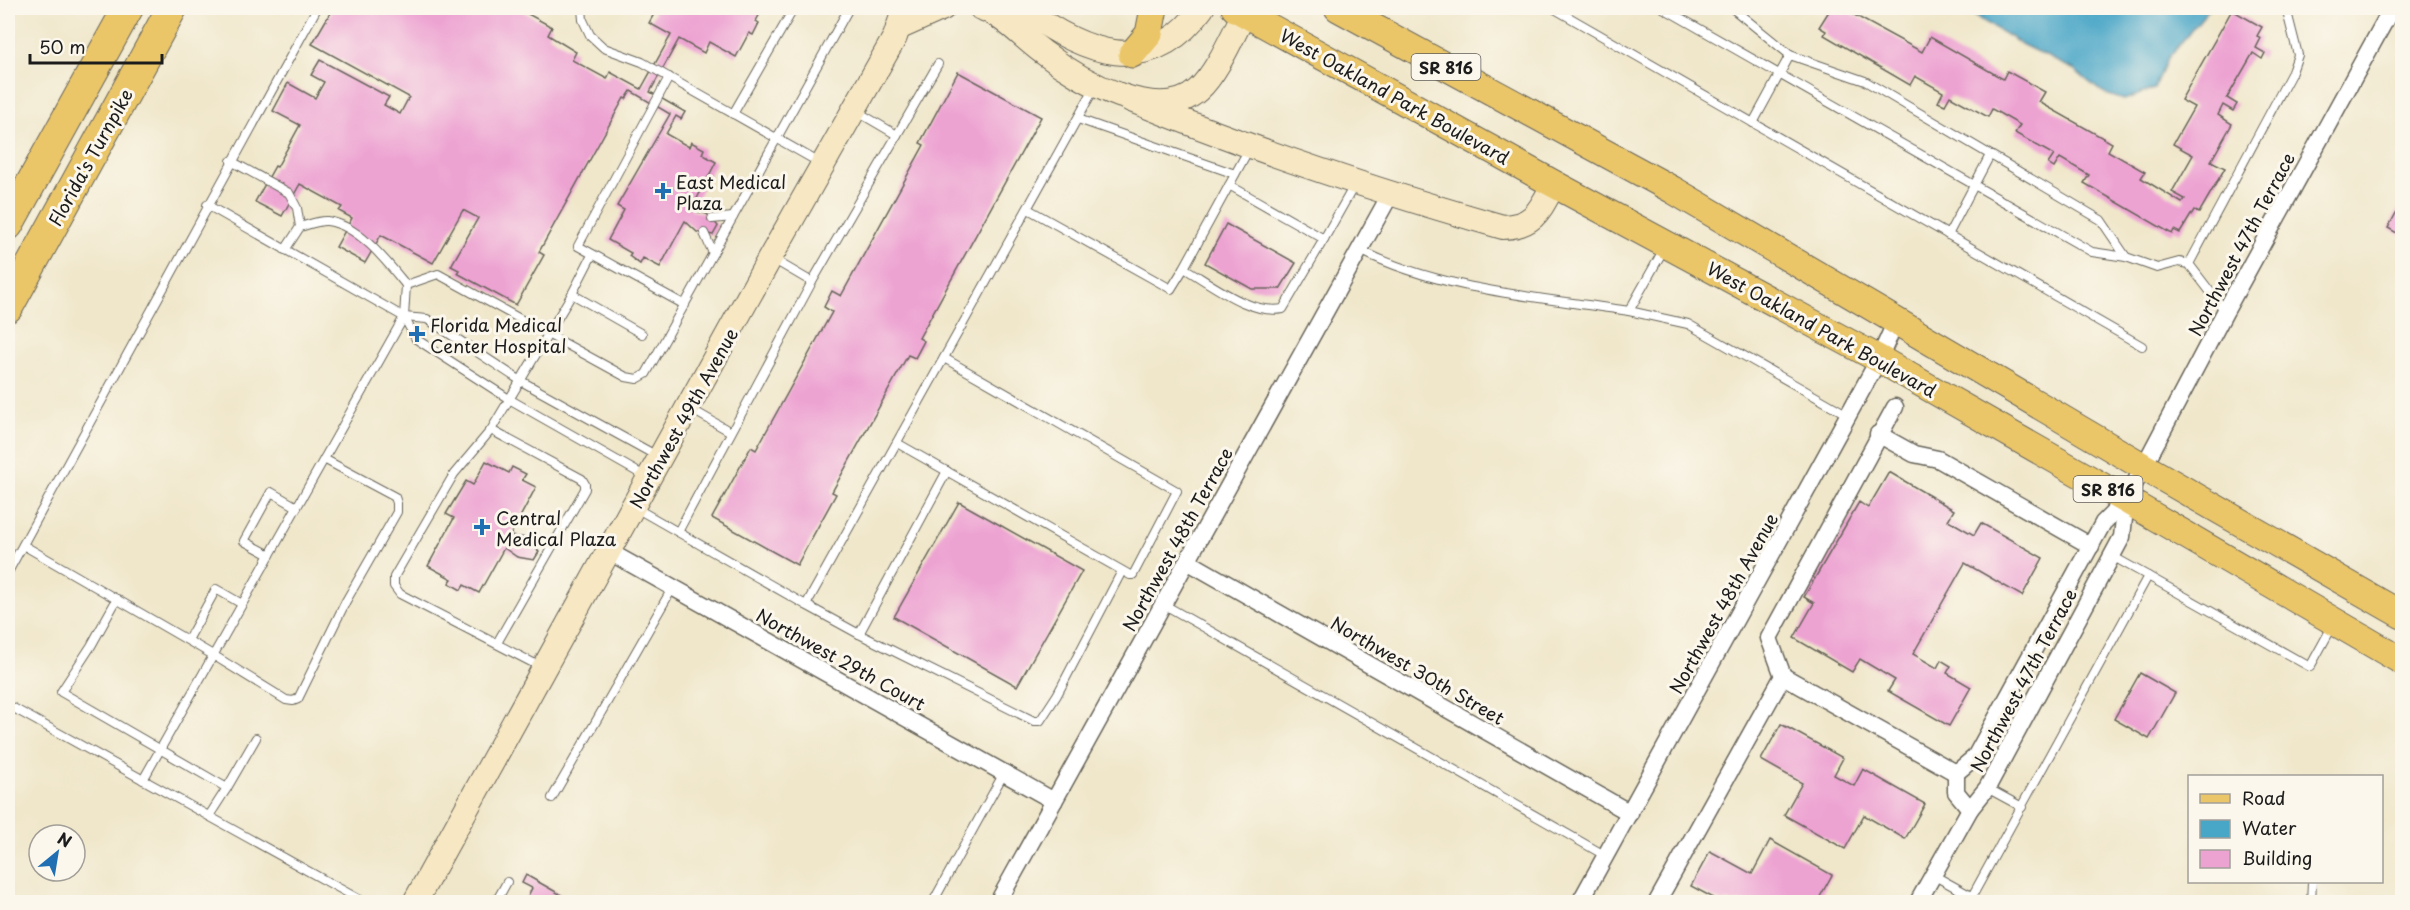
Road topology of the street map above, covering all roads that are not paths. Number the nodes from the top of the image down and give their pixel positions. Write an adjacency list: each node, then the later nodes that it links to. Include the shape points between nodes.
1 (128, 8): 47 (highway)
2 (172, 8): 65 (highway, Florida's Turnpike)
3 (317, 8): 35 (lane)
4 (582, 8): 24 (lane, via 590,35 604,48)
5 (794, 8): 28 (lane)
6 (849, 8): 32 (lane)
7 (943, 8): 19 (street, Northwest 49th Avenue)
8 (981, 8): 25 (street, via 1046,55)
9 (1022, 8): 20 (street, via 1070,38)
10 (1154, 8): 20 (main road, via 1149,34)
11 (1202, 8): 20 (street, via 1191,23 1164,45)
12 (1338, 8): 69 (main road, SR 816, via 1673,190)
13 (1553, 8): 30 (lane)
14 (1663, 8): 23 (lane)
15 (1732, 8): 21 (lane)
16 (2286, 8): 59 (lane, via 2298,55 2292,72)
17 (2392, 8): 67 (street, Northwest 47th Terrace)
18 (1242, 9): 26 (street, via 1216,67 1199,90 1176,103); 39 (main road, West Oakland Park Boulevard / SR 816)
19 (903, 18): 27 (street, Northwest 49th Avenue)
20 (1132, 54)
21 (1790, 55): 23 (lane); 34 (lane, via 1865,81)
22 (938, 64): 31 (lane)
23 (1779, 74): 30 (lane); 40 (lane)
24 (669, 77): 28 (lane); 56 (lane, via 578,246)
25 (1097, 84): 26 (street); 29 (lane)
26 (1131, 100): 33 (street)
27 (854, 110): 31 (lane); 36 (street, Northwest 49th Avenue)
28 (733, 114): 32 (lane)
29 (1078, 119): 37 (lane); 44 (lane)
30 (1753, 123): 50 (lane)
31 (897, 135): 61 (lane)
32 (776, 139): 36 (lane); 45 (lane)
33 (1251, 146): 37 (lane); 38 (street)
34 (1990, 155): 40 (lane); 57 (lane, via 2101,220)
35 (231, 161): 43 (lane); 48 (lane, via 289,193)
36 (824, 165): 58 (street, Northwest 49th Avenue)
37 (1235, 174): 41 (lane)
38 (1356, 183): 42 (street); 51 (lane)
39 (1554, 184): 42 (street, via 1539,211 1521,226 1503,226); 52 (main road, West Oakland Park Boulevard / SR 816)
40 (1974, 185): 50 (lane); 57 (lane, via 2092,252)
41 (1229, 186): 51 (lane); 60 (lane)
42 (1390, 195): 54 (street, Northwest 48th Terrace)
43 (207, 205): 53 (lane); 92 (lane)
44 (1028, 209): 60 (lane, via 1172,289); 73 (lane)
45 (733, 217): 46 (lane); 55 (lane)
46 (712, 219)
47 (8, 225)
48 (300, 227): 53 (lane); 62 (lane, via 327,221 345,228 371,244)
49 (704, 233): 55 (lane)
50 (1948, 235): 72 (lane)
51 (1324, 239): 60 (lane, via 1283,309 1271,311 1250,306)
52 (1666, 244): 66 (lane); 74 (main road, West Oakland Park Boulevard / SR 816)
53 (285, 250): 68 (lane)
54 (1360, 250): 66 (lane, via 1385,263 1467,285); 97 (street, Northwest 48th Terrace)
55 (713, 253): 64 (lane)
56 (592, 255): 63 (lane); 64 (lane)
57 (2126, 257): 59 (lane, via 2157,268 2179,262)
58 (770, 258): 61 (lane); 78 (street, Northwest 49th Avenue)
59 (2189, 264): 67 (lane)
60 (1184, 268)
61 (813, 282): 81 (lane)
62 (406, 285): 68 (lane); 71 (lane, via 438,274)
63 (572, 294): 70 (lane); 71 (lane)
64 (685, 305): 71 (lane, via 646,374 637,379 626,377)
65 (8, 307)
66 (1629, 311): 79 (lane, via 1688,324)
67 (2225, 312): 85 (street, Northwest 47th Terrace)
68 (404, 317): 75 (lane, via 427,319); 76 (lane, via 416,339); 84 (lane)
69 (1896, 321): 74 (street, Northwest 48th Avenue); 85 (main road, SR 816)
70 (642, 334)
71 (549, 335): 75 (lane)
72 (2142, 346)
73 (944, 358): 83 (lane); 98 (lane, via 1177,491 1133,575)
74 (1879, 359): 79 (street, Northwest 48th Avenue); 88 (main road, West Oakland Park Boulevard / SR 816)
75 (521, 381): 76 (lane); 86 (lane)
76 (509, 399): 80 (lane); 86 (lane)
77 (1895, 407): 82 (street)
78 (688, 408): 81 (lane); 86 (street, Northwest 49th Avenue)
79 (1848, 415): 127 (street, Northwest 48th Avenue)
80 (491, 430): 110 (lane, via 585,484); 110 (lane, via 454,474 394,577 394,586 400,594)
81 (731, 432): 91 (lane)
82 (1878, 434): 93 (street, via 1914,454 1938,459); 114 (street, via 1769,638)
83 (897, 443): 87 (lane); 105 (lane)
84 (324, 459): 89 (lane); 111 (lane, via 395,497 398,503 397,512 341,611 298,699 286,700)
85 (2144, 467): 88 (street, Northwest 47th Terrace); 106 (main road, SR 816)
86 (655, 468): 90 (street, Northwest 49th Avenue)
87 (947, 471): 98 (lane); 108 (lane)
88 (2126, 500): 93 (street, Northwest 47th Terrace, via 2103,523); 96 (street, Northwest 47th Terrace, via 2122,537); 107 (main road, West Oakland Park Boulevard / SR 816)
89 (297, 507): 95 (lane); 95 (lane, via 271,492 244,541)
90 (634, 507): 91 (lane); 94 (street, Northwest 49th Avenue)
91 (678, 532): 105 (lane)
92 (22, 545): 99 (lane); 102 (lane)
93 (2091, 546): 119 (street, Northwest 47th Terrace, via 1976,757)
94 (608, 551): 101 (street, Northwest 29th Court); 113 (street, Northwest 49th Avenue)
95 (270, 555): 103 (lane)
96 (2112, 556): 100 (lane); 122 (street, Northwest 47th Terrace)
97 (1186, 561): 104 (street, Northwest 48th Terrace); 127 (street, Northwest 30th Street)
98 (1122, 571): 108 (lane, via 1040,721)
99 (8, 572)
100 (2148, 576): 107 (lane, via 2310,667); 125 (lane)
101 (673, 587): 118 (street, Northwest 29th Court); 123 (lane)
102 (117, 599): 109 (lane); 117 (lane, via 61,692)
103 (242, 604): 109 (lane, via 216,589); 111 (lane)
104 (1163, 604): 124 (street, Northwest 48th Terrace); 129 (lane)
105 (807, 605): 108 (lane)
106 (2403, 615)
107 (2335, 622): 112 (main road, West Oakland Park Boulevard / SR 816)
108 (859, 634)
109 (188, 640): 111 (lane)
110 (497, 643): 113 (lane)
111 (213, 655): 117 (lane)
112 (2403, 661)
113 (544, 669): 135 (street, Northwest 49th Avenue)
114 (1783, 676): 119 (street); 140 (street)
115 (8, 705): 120 (lane)
116 (256, 738): 121 (lane)
117 (160, 749): 120 (lane); 121 (lane)
118 (1004, 773): 124 (street, Northwest 29th Court); 137 (lane)
119 (1956, 773): 126 (street, Northwest 47th Terrace, via 1956,792)
120 (143, 780): 128 (lane)
121 (227, 788): 128 (lane)
122 (1988, 788): 125 (lane); 126 (street, Northwest 47th Terrace)
123 (552, 798)
124 (1054, 801): 138 (street, Northwest 48th Terrace)
125 (2022, 807): 133 (lane)
126 (1970, 809): 130 (street, Northwest 47th Terrace)
127 (1630, 813): 129 (street, Northwest 48th Avenue)
128 (209, 816): 134 (lane)
129 (1606, 856): 139 (street, Northwest 48th Avenue)
130 (1933, 875): 133 (lane); 141 (street, Northwest 47th Terrace)
131 (507, 882): 136 (lane)
132 (2312, 883): 142 (lane)
133 (1971, 900)
134 (364, 903)
135 (415, 903)
136 (496, 903)
137 (933, 903)
138 (998, 903)
139 (1580, 903)
140 (1657, 903)
141 (1918, 903)
142 (2311, 903)

